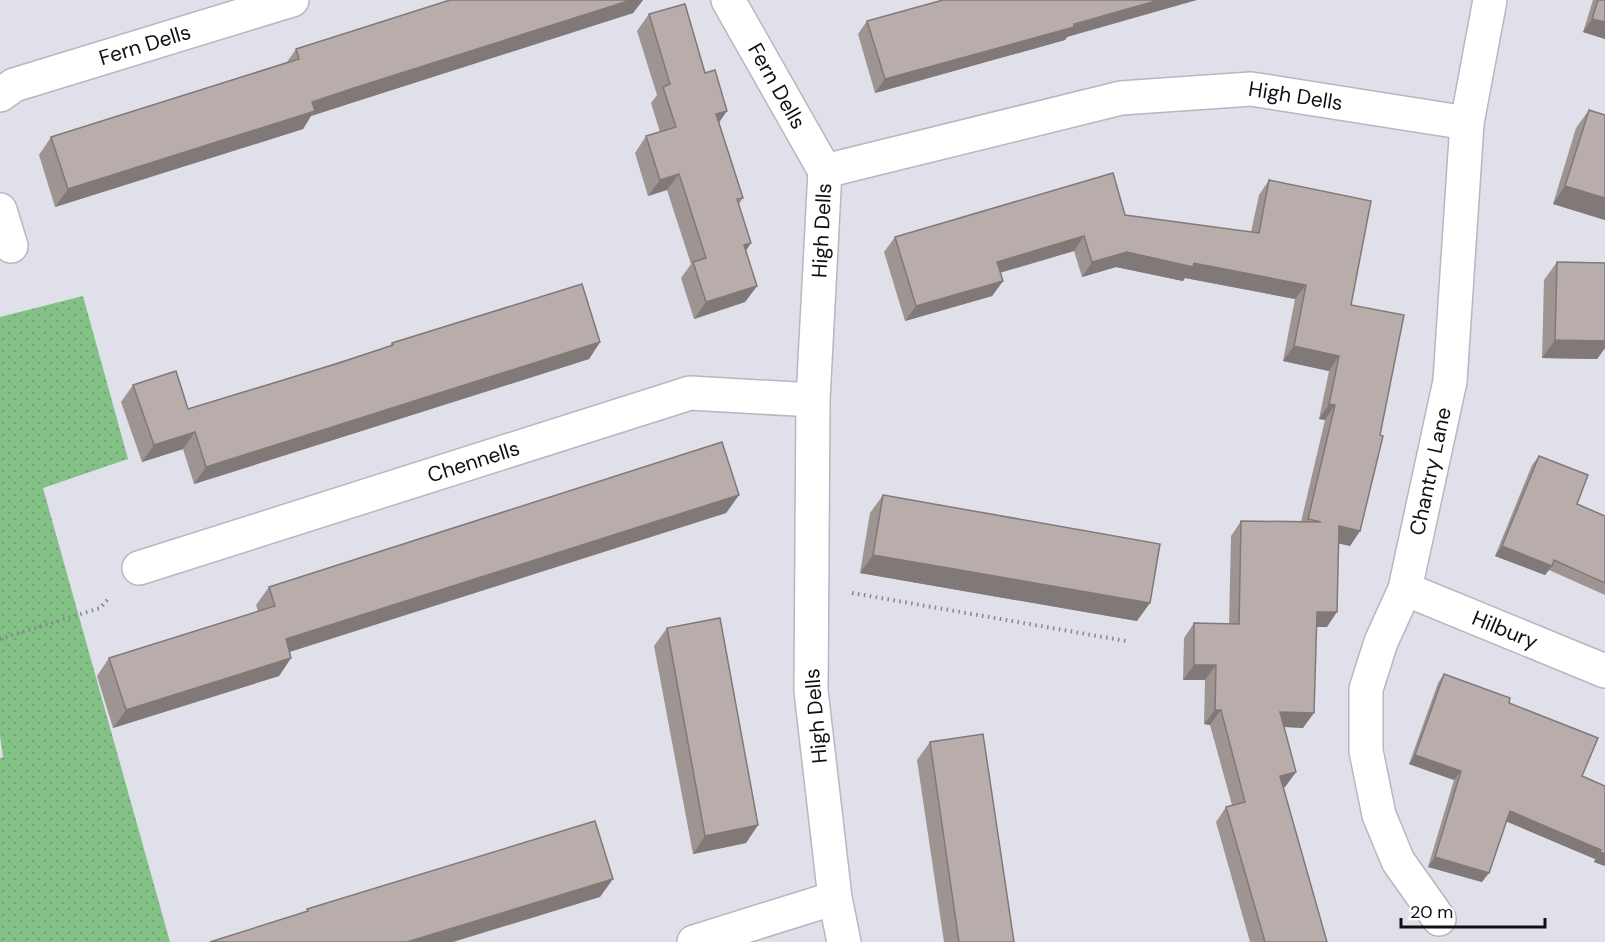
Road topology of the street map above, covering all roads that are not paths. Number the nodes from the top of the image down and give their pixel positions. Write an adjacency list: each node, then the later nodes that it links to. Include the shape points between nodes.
1 (292, 0): 4 (street, Fern Dells, via 14,85)
2 (728, 0): 6 (street, Fern Dells)
3 (1490, 0): 5 (street, Chantry Lane)
4 (0, 95)
5 (1467, 123): 6 (street, High Dells, via 1251,89 1121,98); 11 (street, Chantry Lane, via 1450,381)
6 (825, 171): 9 (street, High Dells)
7 (0, 210): 8 (street)
8 (10, 246)
9 (813, 400): 10 (street, Chennells, via 690,393); 13 (street, High Dells, via 811,691)
10 (139, 568)
11 (1405, 589): 12 (street, Hilbury); 14 (street, Chantry Lane, via 1365,689 1366,752 1380,815 1398,861)
12 (1605, 671)
13 (835, 898): 15 (street); 16 (street, High Dells)
14 (1439, 919)
15 (694, 942)
16 (844, 942)

